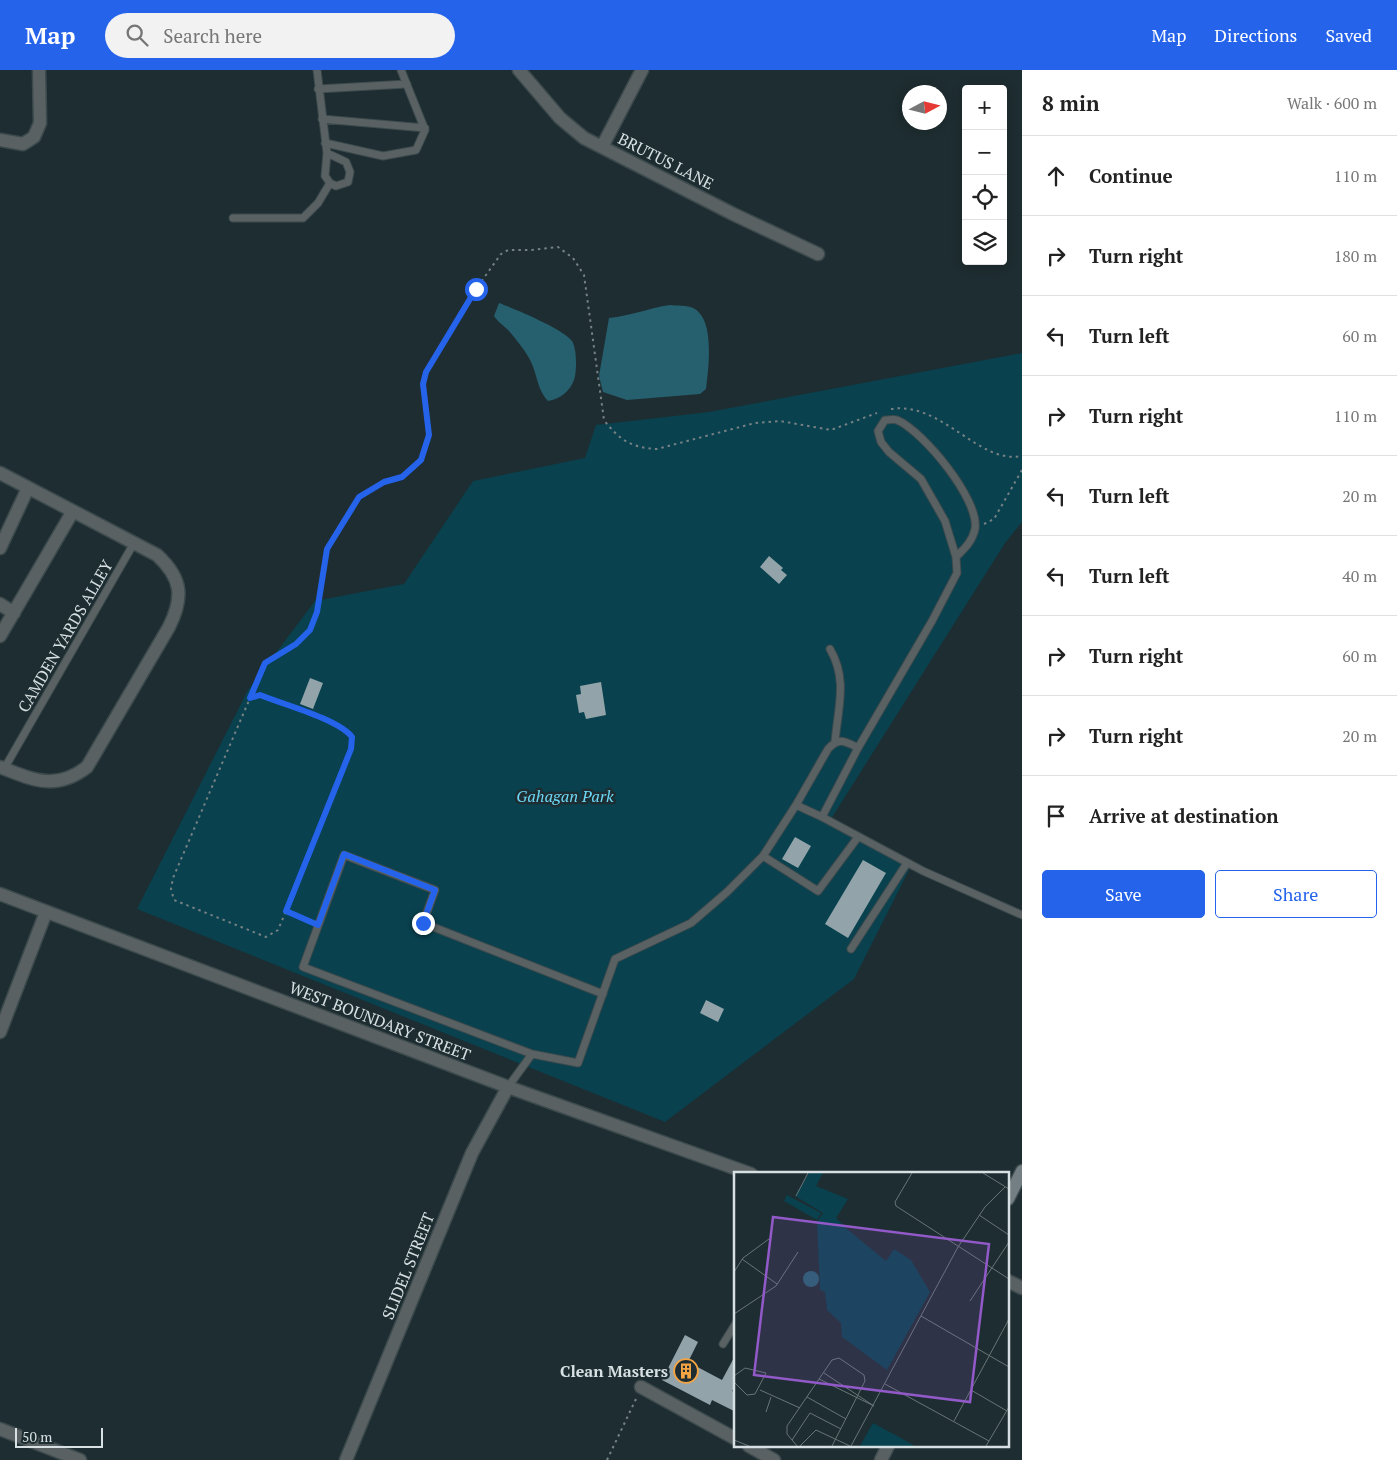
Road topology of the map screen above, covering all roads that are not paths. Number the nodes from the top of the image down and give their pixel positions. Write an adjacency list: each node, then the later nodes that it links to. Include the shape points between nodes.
1 (40, 70): 10 (street, via 40,123 34,137 23,144)
2 (317, 70): 7 (lane)
3 (401, 70): 6 (lane)
4 (519, 70): 12 (street, BRUTUS LANE, via 560,118 584,138)
5 (642, 70): 12 (street)
6 (407, 84): 7 (lane); 9 (lane)
7 (318, 89): 8 (lane)
8 (322, 119): 9 (lane); 11 (lane)
9 (425, 128): 11 (lane, via 416,150 383,156)
10 (0, 140)
11 (325, 143): 13 (lane)
12 (602, 147): 16 (street, BRUTUS LANE)
13 (327, 153): 14 (lane, via 325,176); 14 (lane, via 346,162 350,172 348,182 340,186)
14 (330, 183): 15 (lane, via 318,203 303,218)
15 (233, 218)
16 (818, 254)
17 (0, 473): 18 (street)
18 (28, 488): 19 (street); 21 (street)
19 (73, 511): 20 (street); 24 (street)
20 (134, 544): 29 (lane, CAMDEN YARDS ALLEY); 29 (street, via 166,564 178,585 176,613 169,627 87,766 68,779 40,782)
21 (0, 548)
22 (956, 557): 22 (lane, via 945,520 921,479 881,442 878,431 885,420 896,420 931,448 959,482 972,509 975,528 970,545); 28 (lane, via 957,573)
23 (0, 604): 24 (street)
24 (14, 613): 25 (street)
25 (0, 636)
26 (830, 649): 27 (lane, via 842,679)
27 (835, 742): 28 (lane, via 842,740); 30 (lane)
28 (858, 748): 31 (lane)
29 (2, 768)
30 (796, 805): 31 (lane); 33 (lane)
31 (822, 817): 32 (lane)
32 (858, 837): 33 (lane, via 818,891); 34 (lane)
33 (763, 856): 39 (lane, via 691,923 615,959)
34 (907, 863): 37 (lane); 38 (lane)
35 (0, 894): 36 (street, WEST BOUNDARY STREET)
36 (46, 912): 40 (street); 42 (street, WEST BOUNDARY STREET)
37 (1022, 915)
38 (851, 949)
39 (603, 994): 41 (lane, via 578,1063); 41 (lane, via 423,923 435,890 344,854 304,967)
40 (0, 1032)
41 (532, 1054): 42 (lane)
42 (508, 1087): 44 (street, WEST BOUNDARY STREET); 56 (street, SLIDEL STREET, via 472,1152)
43 (1022, 1171): 45 (street)
44 (745, 1172)
45 (1009, 1197)
46 (1009, 1282): 47 (street)
47 (1022, 1288)
48 (734, 1326): 49 (lane)
49 (722, 1344)
50 (641, 1387): 52 (street)
51 (0, 1430): 55 (street)
52 (734, 1438)
53 (753, 1448): 57 (street)
54 (887, 1448): 58 (street)
55 (78, 1460)
56 (346, 1460)
57 (774, 1460)
58 (881, 1460)

